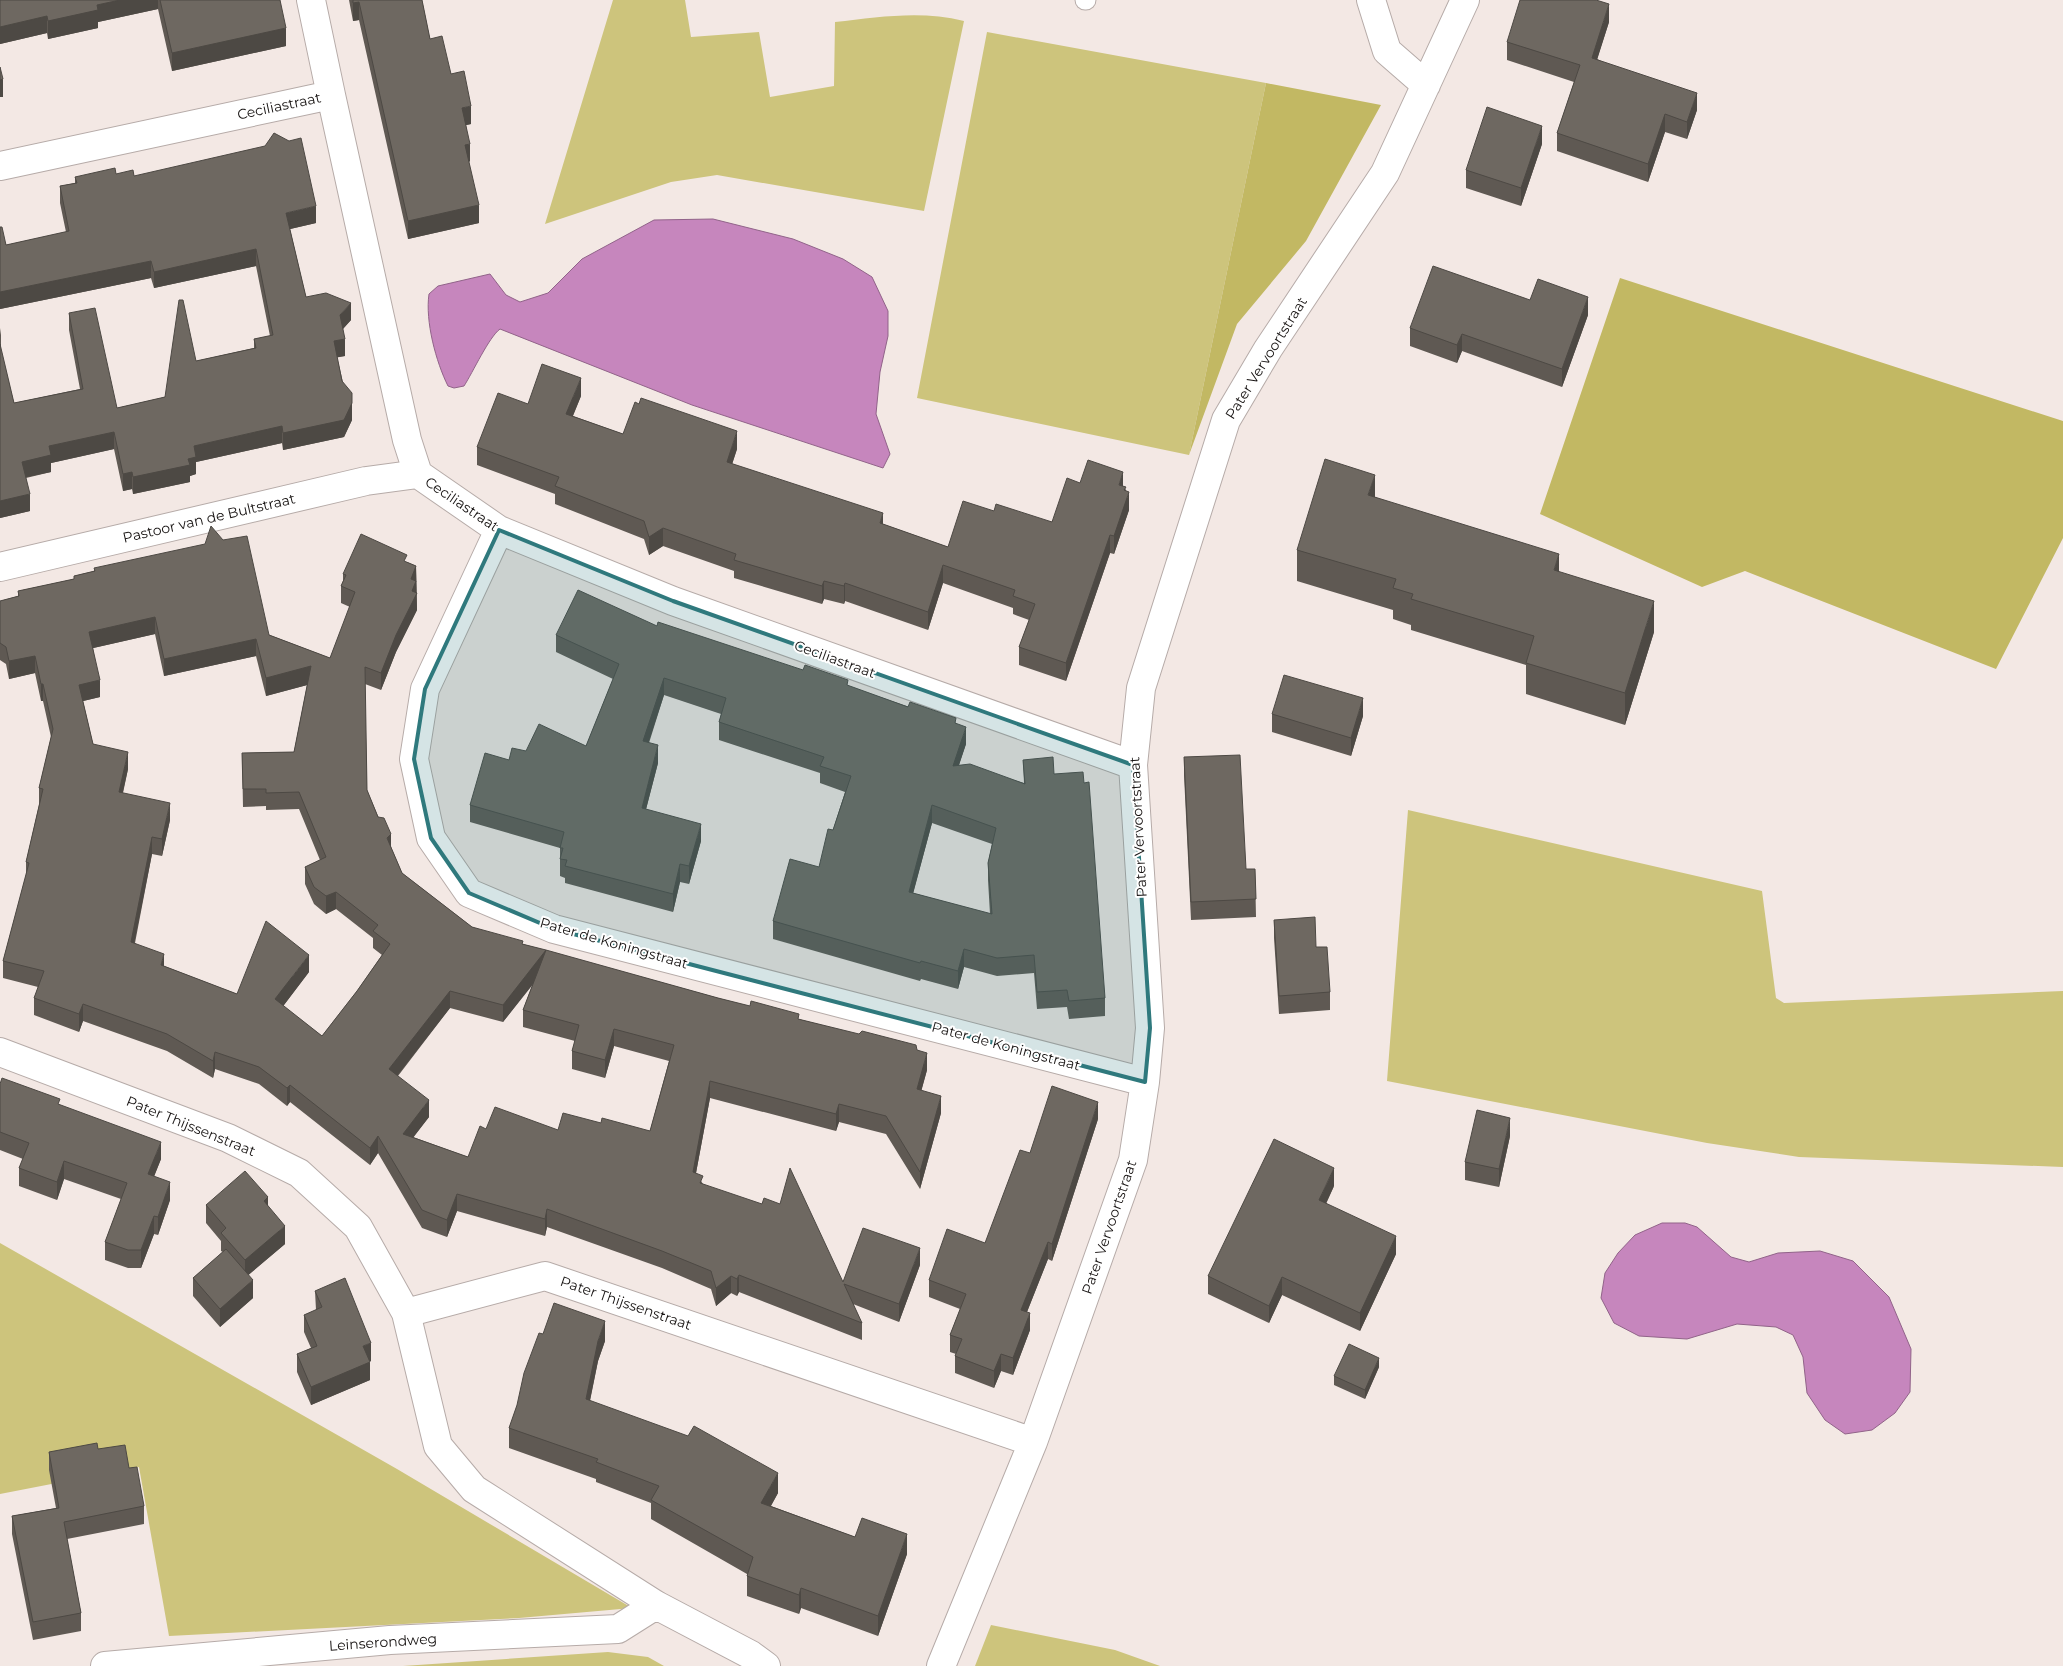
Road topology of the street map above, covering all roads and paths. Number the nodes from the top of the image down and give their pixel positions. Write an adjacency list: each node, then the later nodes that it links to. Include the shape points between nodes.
1 (312, 0): 5 (street)
2 (1371, 0): 4 (street, via 1387,50)
3 (1465, 0): 4 (street, Pater Vervoortstraat)
4 (1426, 85): 10 (street, Pater Vervoortstraat, via 1385,173 1268,349 1226,420 1141,688)
5 (331, 95): 6 (street, Ceciliastraat); 7 (street, Ceciliastraat, via 407,440)
6 (0, 166)
7 (418, 474): 8 (street, Ceciliastraat); 9 (street, Pastoor van de Bultstraat, via 366,481)
8 (499, 530): 10 (street, Ceciliastraat, via 673,601); 12 (street, Pater de Koningstraat, via 426,689 414,759 430,838 469,893 554,929)
9 (0, 567)
10 (1133, 765): 12 (street, Pater Vervoortstraat, via 1150,1028)
11 (0, 1052): 13 (street, Pater Thijssenstraat, via 228,1138 299,1173 358,1227)
12 (1145, 1082): 14 (street, Pater Vervoortstraat, via 1133,1160)
13 (406, 1313): 14 (street, Pater Thijssenstraat, via 545,1276); 15 (street, via 438,1446 474,1488)
14 (1033, 1442): 18 (street, Pater Vervoortstraat)
15 (656, 1605): 16 (street, Leinserondweg, via 618,1629 390,1640); 17 (street, via 752,1655)
16 (105, 1666)
17 (766, 1666)
18 (941, 1666)

